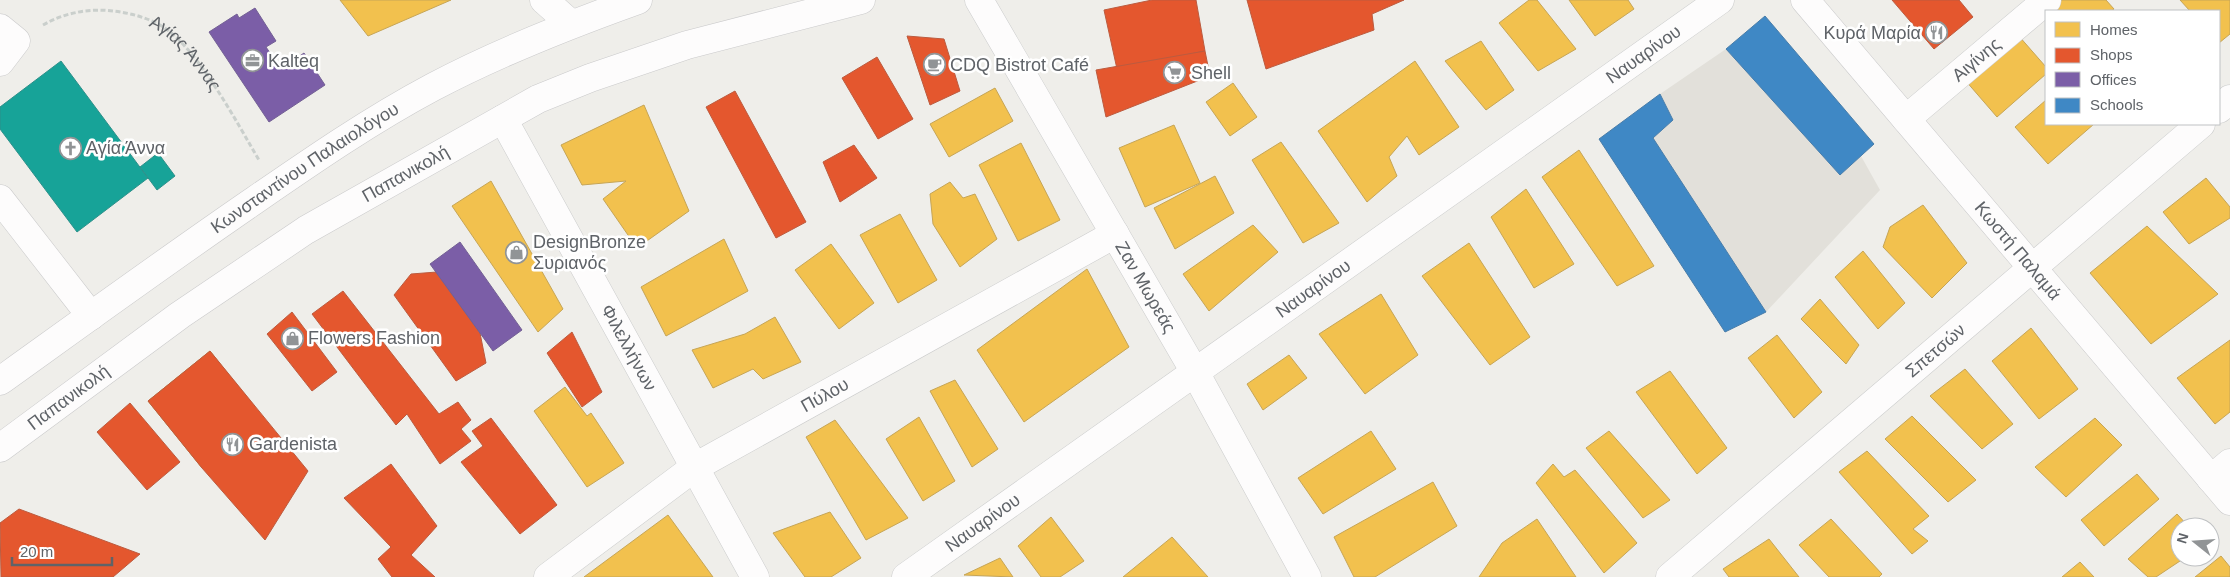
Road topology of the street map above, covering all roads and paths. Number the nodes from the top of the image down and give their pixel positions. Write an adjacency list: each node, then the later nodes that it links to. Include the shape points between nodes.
1 (544, 0): 8 (street)
2 (638, 0): 8 (street, Κωνσταντίνου Παλαιολόγου)
3 (861, 0): 13 (street, Παπανικολή, via 686,45 572,85)
4 (979, 0): 18 (street, Ζαν Μωρεάς)
5 (1720, 0): 21 (street, Ναυαρίνου)
6 (1805, 0): 14 (street, Κωστή Παλαμά)
7 (2047, 0): 14 (street, Αιγίνης)
8 (571, 24): 16 (street, Κωνσταντίνου Παλαιολόγου, via 433,87 364,127)
9 (8, 34): 10 (street); 16 (path, Αγίας Άννας, via 57,17 96,9 133,13 161,26 185,46 203,70)
10 (0, 62)
11 (2230, 99): 12 (street)
12 (2220, 108)
13 (503, 119): 23 (street, Παπανικολή, via 306,230 180,314); 24 (street, Φιλελλήνων)
14 (1906, 119): 19 (street, Κωστή Παλαμά)
15 (2200, 125): 19 (street, Σπετσών)
16 (276, 186): 20 (street, Κωνσταντίνου Παλαιολόγου)
17 (0, 199): 20 (street)
18 (1115, 234): 21 (street, Ζαν Μωρεάς); 24 (street, Πύλου)
19 (2032, 268): 25 (street, Κωστή Παλαμά); 31 (street, Σπετσών)
20 (91, 316): 22 (street, Κωνσταντίνου Παλαιολόγου)
21 (1196, 374): 29 (street, Ναυαρίνου); 30 (street, Ζαν Μωρεάς)
22 (0, 382)
23 (0, 448)
24 (695, 467): 27 (street, Πύλου); 28 (street, Φιλελλήνων)
25 (2221, 471): 26 (street, Κωστή Παλαμά)
26 (2230, 501)
27 (548, 577)
28 (754, 577)
29 (906, 577)
30 (1307, 577)
31 (1670, 577)

